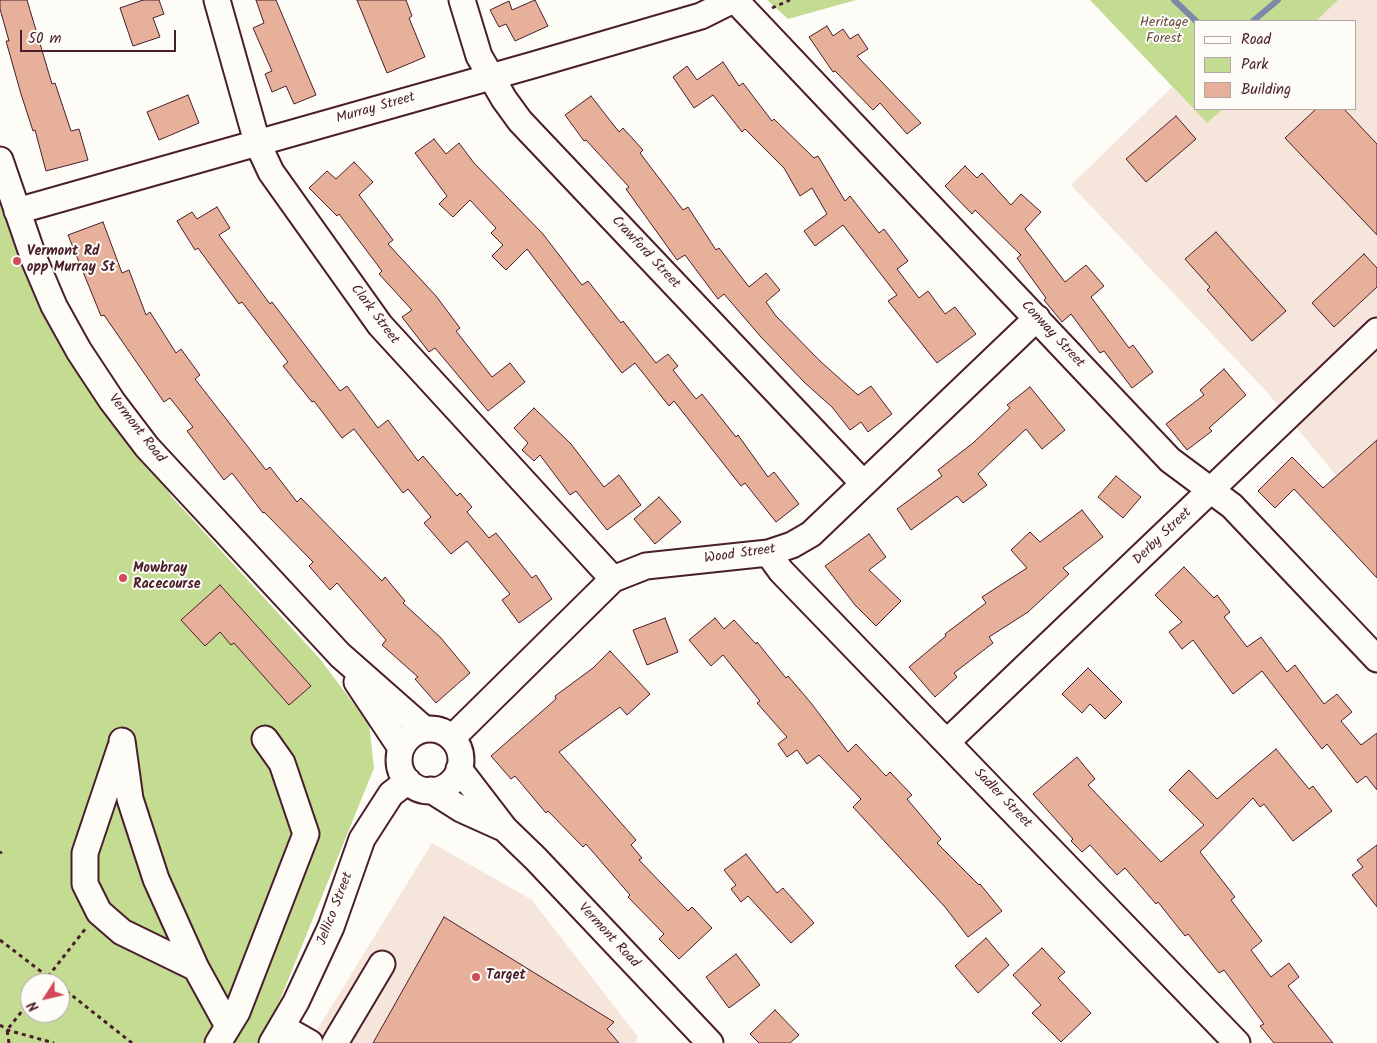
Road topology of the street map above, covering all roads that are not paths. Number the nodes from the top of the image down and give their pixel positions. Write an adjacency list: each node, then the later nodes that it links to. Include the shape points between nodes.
1 (218, 0): 5 (street, Clark Street)
2 (462, 0): 4 (street, Crawford Street, via 479,56)
3 (734, 0): 4 (street, Murray Street, via 701,16); 8 (street, Conway Street)
4 (490, 77): 5 (street, Murray Street); 10 (street, Crawford Street, via 520,121)
5 (257, 142): 7 (street, Murray Street); 13 (street, Clark Street, via 271,172 380,325)
6 (0, 160): 7 (street, Vermont Road)
7 (17, 211): 14 (street, Vermont Road, via 54,306 112,400 147,447)
8 (1037, 318): 10 (street, Wood Street); 11 (street, Conway Street, via 1170,460)
9 (1377, 331): 11 (street, Derby Street)
10 (863, 484): 12 (street, Wood Street, via 812,534)
11 (1211, 491): 15 (street, Conway Street, via 1232,506); 19 (street, Derby Street)
12 (768, 554): 13 (street, Wood Street, via 646,566); 19 (street, Sadler Street)
13 (613, 579): 17 (street, Wood Street)
14 (340, 655): 16 (street, Vermont Road); 20 (street, Vermont Road)
15 (1377, 660)
16 (424, 729): 17 (street, Vermont Road, via 439,730); 20 (street, via 410,736)
17 (452, 738): 21 (street, Vermont Road, via 460,756)
18 (266, 739): 27 (street, via 282,763 306,834 237,1012)
19 (947, 742): 32 (street, Sadler Street)
20 (401, 748): 22 (street, Vermont Road, via 400,768)
21 (459, 769): 23 (street, via 452,782); 24 (street, Vermont Road)
22 (408, 781): 23 (street, Vermont Road, via 421,789); 28 (street, Jellico Street, via 391,794 362,839 331,927)
23 (431, 790): 24 (street, Vermont Road, via 461,809)
24 (505, 829): 31 (street, Vermont Road)
25 (382, 964): 30 (street)
26 (196, 968): 26 (street, via 156,879 130,799 122,742 85,853 85,884 99,912 122,932); 27 (street)
27 (223, 1034)
28 (277, 1035): 29 (street)
29 (310, 1043)
30 (335, 1043)
31 (710, 1043)
32 (1237, 1043)

